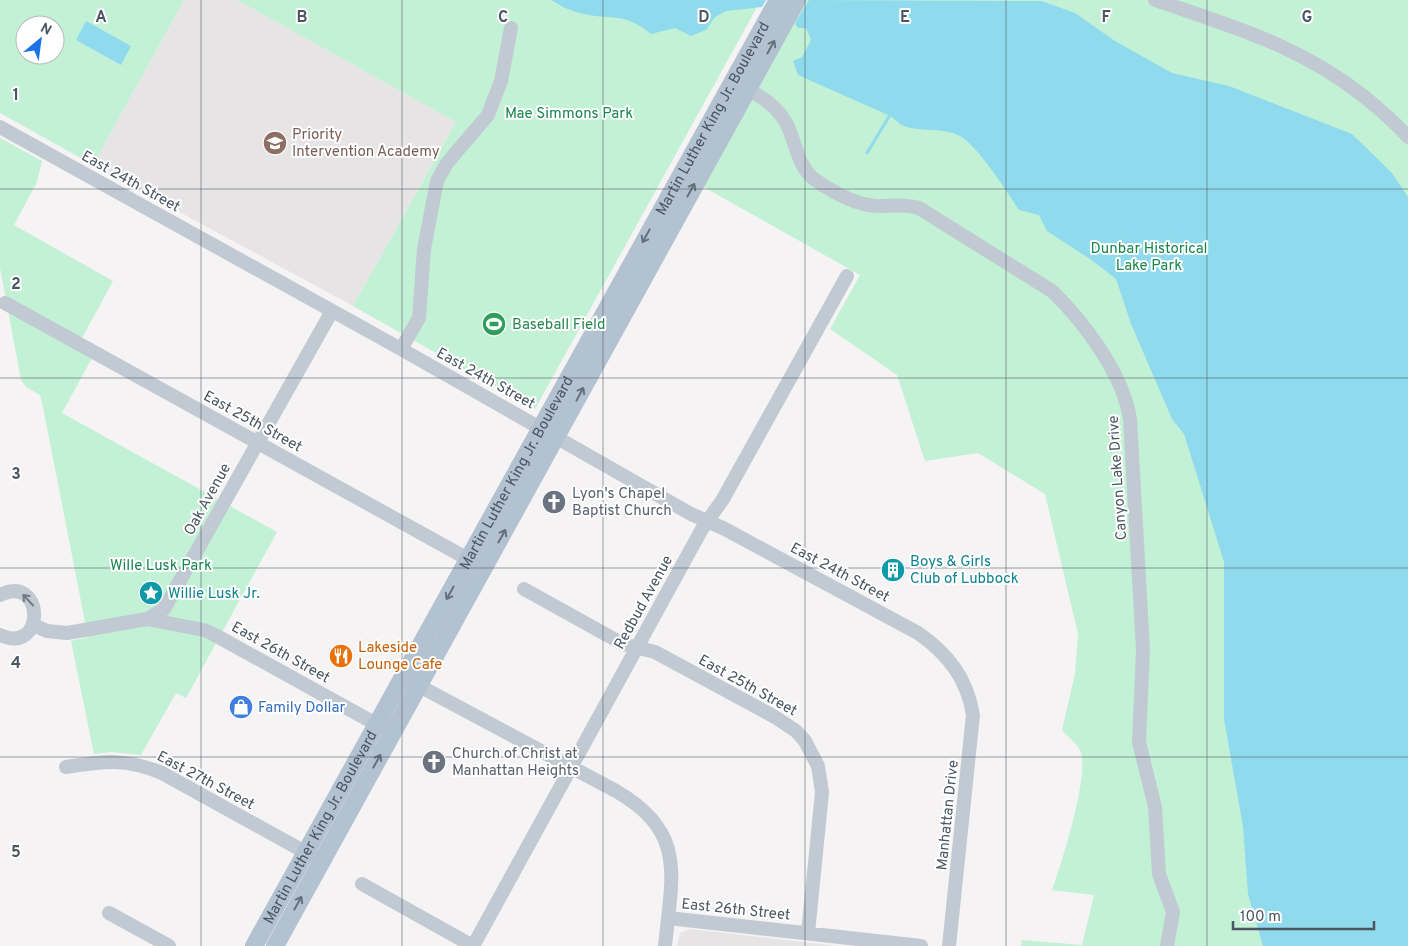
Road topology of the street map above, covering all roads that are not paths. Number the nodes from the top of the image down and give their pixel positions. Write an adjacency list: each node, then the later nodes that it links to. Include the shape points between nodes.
1 (778, 0): 12 (main road, Martin Luther King Jr. Boulevard, one-way to 12)
2 (797, 0): 5 (main road, Martin Luther King Jr. Boulevard, one-way to 2)
3 (1155, 0): 7 (street, via 1252,33 1296,52 1340,79 1396,122)
4 (511, 28): 11 (street, via 501,81 488,115 446,163 437,181 424,249 419,318)
5 (747, 89): 13 (main road, Martin Luther King Jr. Boulevard, one-way to 5); 41 (street, Canyon Lake Drive, via 776,108 785,121 804,168 813,178 847,198 866,204 919,208 1052,291 1084,327 1127,399 1143,650 1139,742 1155,808 1159,874 1173,912)
6 (0, 127): 10 (street, East 24th Street)
7 (1408, 137)
8 (847, 276): 15 (street, Redbud Avenue)
9 (5, 303): 14 (street, East 25th Street)
10 (332, 311): 11 (street, East 24th Street); 14 (street, Oak Avenue)
11 (400, 349): 12 (street, East 24th Street)
12 (542, 428): 13 (street, East 24th Street); 16 (main road, Martin Luther King Jr. Boulevard)
13 (558, 437): 15 (street, East 24th Street); 16 (main road, Martin Luther King Jr. Boulevard, one-way to 13)
14 (258, 442): 16 (street, East 25th Street); 19 (street, Oak Avenue, via 169,602)
15 (708, 521): 22 (street, Redbud Avenue); 25 (street, East 24th Street, via 918,633 951,661)
16 (477, 563): 23 (main road, Martin Luther King Jr. Boulevard, one-way to 23); 24 (main road, Martin Luther King Jr. Boulevard)
17 (524, 589): 22 (street, East 25th Street, via 623,644)
18 (0, 595): 20 (street, one-way to 18, via 35,612 28,598 15,592)
19 (147, 619): 20 (street, Oak Avenue, via 67,633 47,631); 26 (street, East 26th Street, via 215,635)
20 (33, 625): 21 (street, via 19,637 9,638)
21 (0, 634)
22 (637, 647): 28 (street, Redbud Avenue); 33 (street, East 25th Street, via 655,652 784,722 812,752 821,779 822,804)
23 (403, 677): 24 (street, East 26th Street); 26 (main road, Martin Luther King Jr. Boulevard)
24 (420, 686): 26 (main road, Martin Luther King Jr. Boulevard); 28 (street, East 26th Street)
25 (966, 688): 40 (street, Manhattan Drive, via 973,715 973,732)
26 (385, 728): 29 (main road, Martin Luther King Jr. Boulevard)
27 (66, 767): 29 (street, East 27th Street, via 103,762 140,764)
28 (572, 768): 32 (street, East 26th Street, via 637,803 662,831 672,872); 37 (street, Redbud Avenue)
29 (313, 857): 35 (main road, Martin Luther King Jr. Boulevard); 36 (main road, Martin Luther King Jr. Boulevard, one-way to 29)
30 (362, 884): 37 (street)
31 (109, 913): 34 (street)
32 (668, 918): 33 (street, East 26th Street); 38 (street)
33 (808, 933): 39 (street, East 26th Street)
34 (169, 946)
35 (254, 946)
36 (275, 946)
37 (473, 946)
38 (665, 946)
39 (921, 946)
40 (949, 946)
41 (1167, 946)

